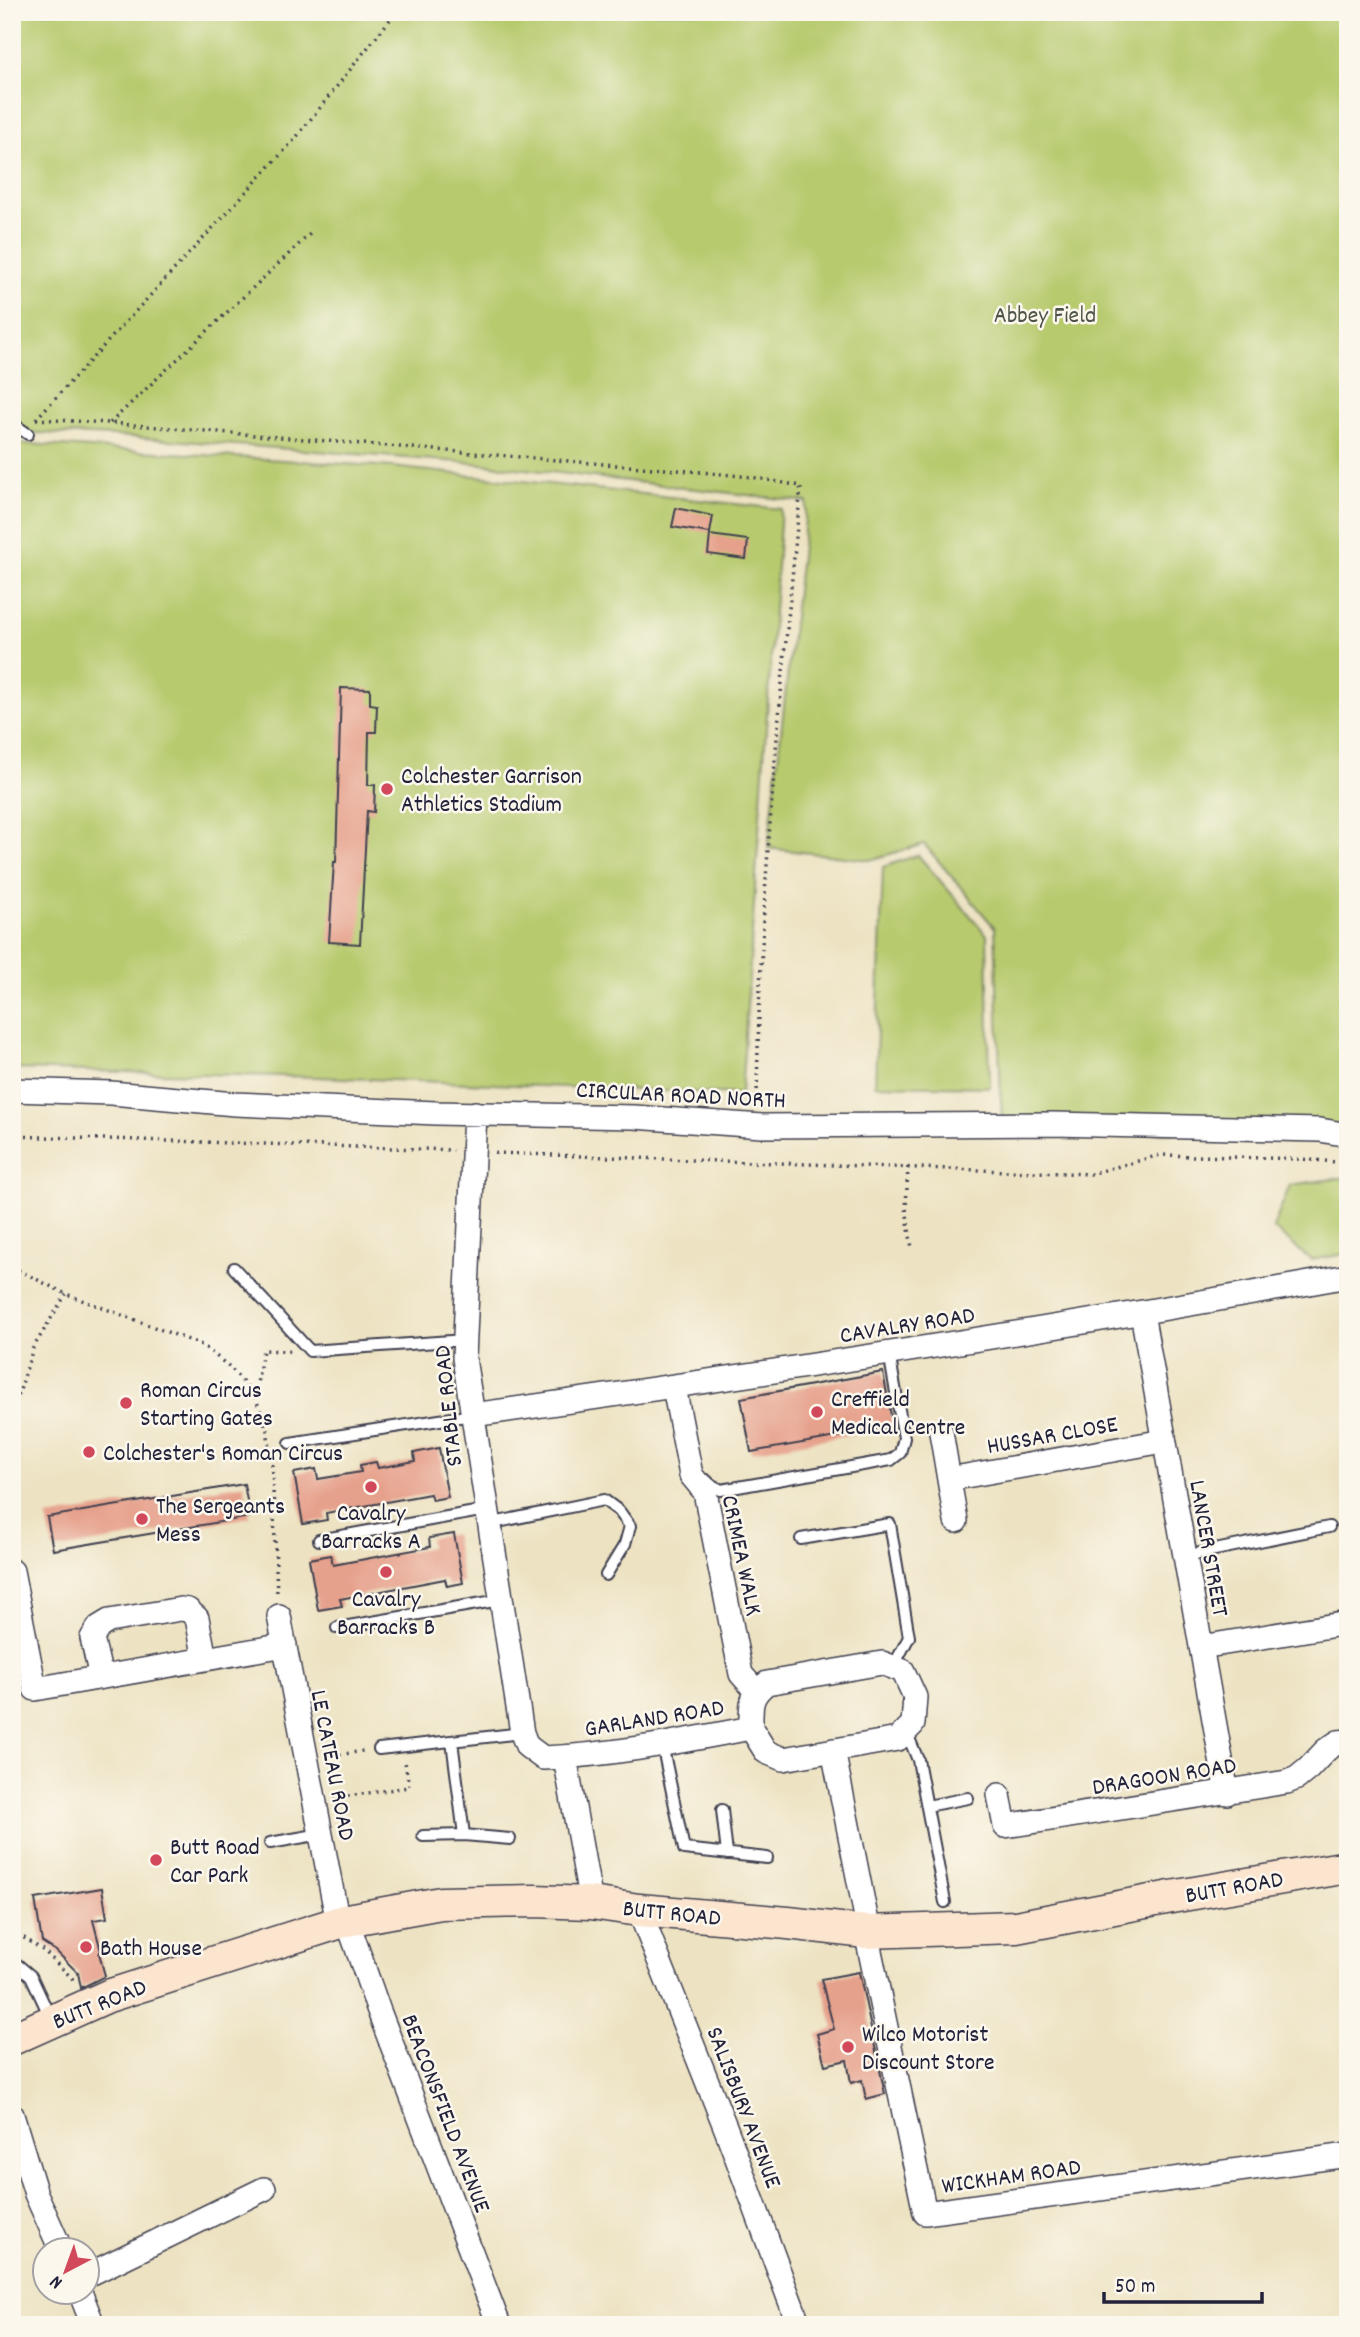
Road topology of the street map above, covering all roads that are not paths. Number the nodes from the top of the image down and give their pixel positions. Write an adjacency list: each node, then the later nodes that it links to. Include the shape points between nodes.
1 (12, 423): 2 (lane)
2 (28, 434)
3 (12, 1090): 4 (street, CIRCULAR ROAD NORTH)
4 (475, 1113): 5 (street, CIRCULAR ROAD NORTH, via 762,1126 1053,1124 1320,1130); 9 (street, STABLE ROAD)
5 (1348, 1135)
6 (234, 1268): 9 (lane, via 310,1351)
7 (1348, 1276): 8 (street, CAVALRY ROAD)
8 (1142, 1313): 10 (street, CAVALRY ROAD); 14 (street, LANCER STREET)
9 (465, 1340): 12 (street, STABLE ROAD)
10 (889, 1353): 11 (street, CAVALRY ROAD); 11 (lane, via 904,1438 900,1453 891,1460 721,1490 709,1485 703,1475)
11 (679, 1386): 12 (street, CAVALRY ROAD); 34 (street, CRIMEA WALK, via 691,1475 705,1492 741,1674)
12 (472, 1415): 15 (lane); 17 (street, STABLE ROAD)
13 (941, 1433): 16 (street)
14 (1164, 1441): 16 (street, HUSSAR CLOSE); 22 (street, LANCER STREET)
15 (290, 1443)
16 (949, 1479): 18 (street)
17 (487, 1517): 21 (lane); 24 (lane, via 604,1500 630,1526); 25 (street, STABLE ROAD)
18 (956, 1521)
19 (1329, 1527): 22 (lane)
20 (801, 1539): 32 (lane, via 890,1524 909,1637)
21 (319, 1540)
22 (1185, 1556): 30 (street, LANCER STREET)
23 (12, 1571): 33 (street, via 35,1689)
24 (606, 1575)
25 (500, 1600): 28 (lane); 37 (street, STABLE ROAD)
26 (279, 1616): 29 (street, LE CATEAU ROAD)
27 (1348, 1623): 30 (street)
28 (337, 1628)
29 (285, 1646): 31 (street); 49 (street, LE CATEAU ROAD)
30 (1201, 1647): 44 (street, LANCER STREET)
31 (205, 1659): 33 (street); 33 (street, via 197,1618 181,1609 99,1627 92,1638)
32 (893, 1667): 34 (street, GARLAND ROAD, via 882,1663 767,1683); 36 (street, via 903,1671 915,1697 913,1724)
33 (101, 1677)
34 (755, 1691): 35 (street, GARLAND ROAD)
35 (751, 1728): 40 (street, GARLAND ROAD); 42 (street, GARLAND ROAD, via 766,1752 783,1759)
36 (906, 1731): 42 (street, GARLAND ROAD, via 898,1739); 47 (lane, via 918,1760)
37 (522, 1733): 38 (lane); 43 (street, GARLAND ROAD, via 527,1746 543,1758)
38 (452, 1741): 41 (lane); 50 (lane)
39 (1348, 1741): 44 (street, DRAGOON ROAD, via 1326,1750 1297,1778)
40 (662, 1744): 43 (street, GARLAND ROAD); 54 (lane, via 684,1849)
41 (379, 1749)
42 (833, 1750): 61 (street)
43 (565, 1757): 58 (street, GARLAND ROAD)
44 (1227, 1793): 45 (street, DRAGOON ROAD, via 1005,1826)
45 (999, 1795)
46 (968, 1798): 47 (lane)
47 (927, 1806): 57 (lane)
48 (722, 1810): 54 (lane)
49 (321, 1834): 53 (lane); 60 (street, LE CATEAU ROAD)
50 (464, 1835): 51 (lane); 52 (lane)
51 (424, 1836)
52 (510, 1839)
53 (270, 1843)
54 (727, 1854): 55 (lane)
55 (767, 1858)
56 (1348, 1867): 61 (main road, BUTT ROAD, via 1016,1927)
57 (945, 1902)
58 (591, 1903): 59 (main road, BUTT ROAD); 60 (main road, BUTT ROAD, via 441,1903)
59 (639, 1910): 61 (main road, BUTT ROAD); 73 (street, SALISBURY AVENUE)
60 (342, 1921): 63 (main road, BUTT ROAD, via 108,1996); 72 (street, BEACONSFIELD AVENUE)
61 (866, 1932): 66 (street, WICKHAM ROAD, via 925,2213)
62 (12, 1960): 63 (lane, via 31,1976)
63 (52, 2021): 64 (main road, BUTT ROAD)
64 (12, 2039)
65 (12, 2115): 68 (street, via 36,2194)
66 (1348, 2155)
67 (264, 2189): 69 (street)
68 (55, 2236)
69 (102, 2268)
70 (86, 2306): 71 (street)
71 (93, 2325)
72 (499, 2325)
73 (799, 2325)

